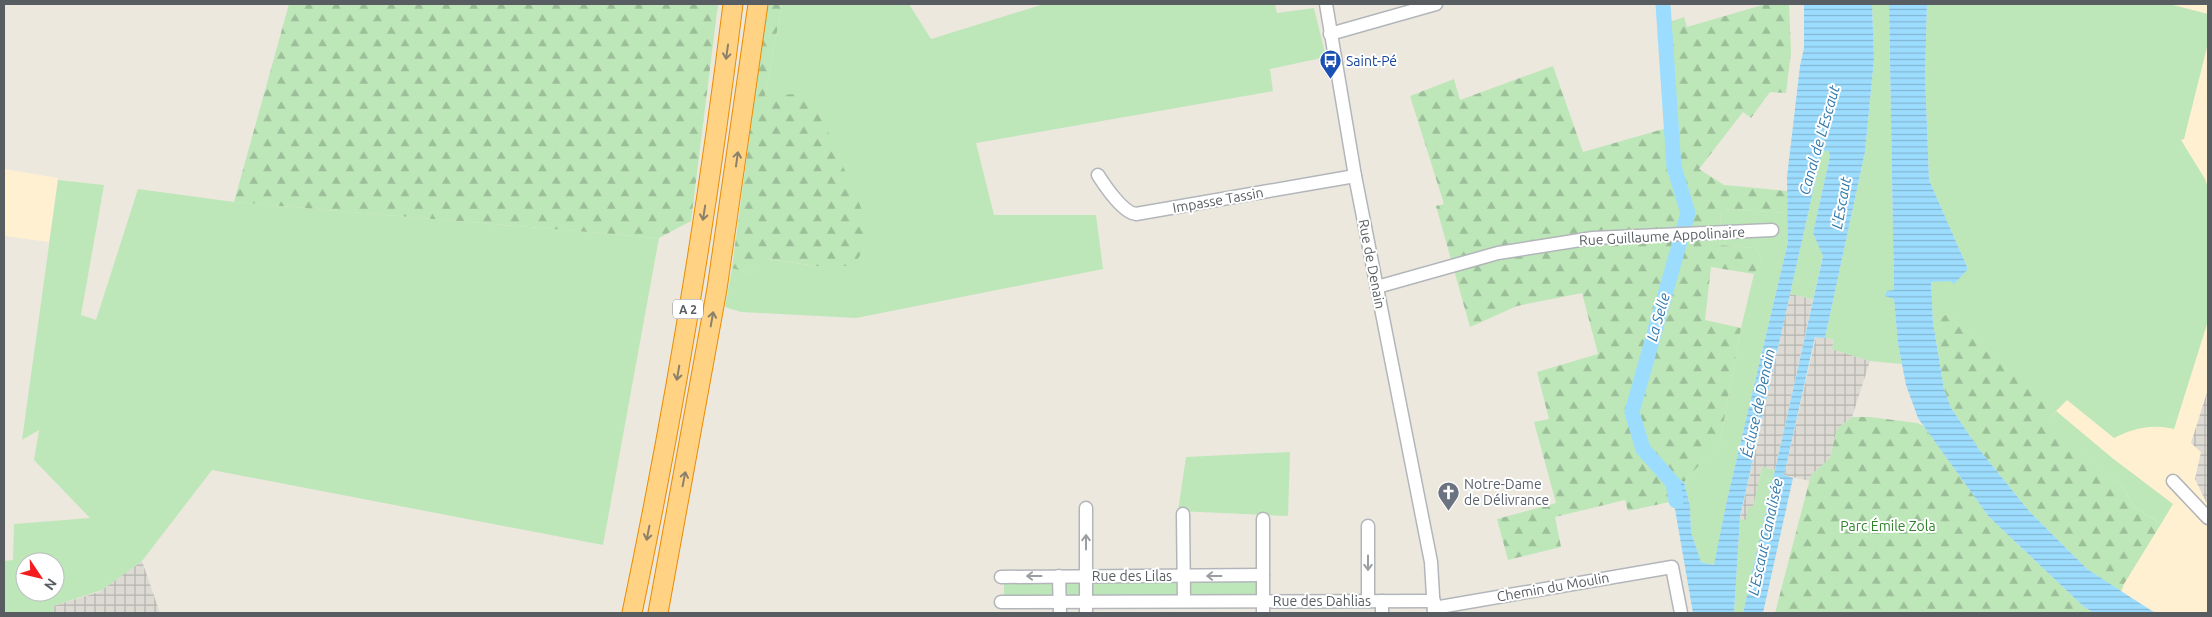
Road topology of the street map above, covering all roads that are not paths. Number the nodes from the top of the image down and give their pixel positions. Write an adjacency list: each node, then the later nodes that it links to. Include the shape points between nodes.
1 (733, 4): 32 (highway, A 2, one-way to 32, via 685,333)
2 (758, 4): 33 (highway, A 2, one-way to 2, via 714,305)
3 (1326, 4): 5 (street, Rue de Denain)
4 (1436, 4): 5 (street)
5 (1330, 34): 7 (street, Rue de Denain)
6 (1098, 175): 7 (street, Impasse Tassin, via 1123,208 1136,214)
7 (1355, 176): 9 (street, Rue de Denain)
8 (1772, 230): 9 (street, Rue Guillaume Appolinaire, via 1598,238 1508,251)
9 (1376, 287): 30 (street, Rue de Denain, via 1432,571)
10 (2174, 481): 13 (street)
11 (1086, 508): 18 (street, one-way to 11)
12 (1183, 514): 19 (street)
13 (2208, 518)
14 (1262, 519): 16 (street)
15 (1368, 526): 22 (street, one-way to 22)
16 (1263, 575): 19 (street, Rue des Lilas, one-way to 19); 27 (street)
17 (1059, 576): 18 (street, Rue des Lilas); 20 (street, Rue des Lilas, one-way to 20); 24 (street)
18 (1086, 576): 19 (street, Rue des Lilas); 31 (street)
19 (1183, 576): 21 (street)
20 (1001, 577)
21 (1184, 601): 25 (street, Rue des Dahlias); 26 (street, Rue des Dahlias)
22 (1368, 601): 28 (street, Rue des Dahlias); 29 (street, Rue des Dahlias)
23 (1001, 602): 24 (street, Rue des Dahlias)
24 (1060, 607): 31 (street, Rue des Dahlias)
25 (1147, 607): 31 (street, Rue des Dahlias)
26 (1207, 607): 27 (street, Rue des Dahlias)
27 (1263, 607): 28 (street, Rue des Dahlias)
28 (1322, 607)
29 (1382, 607): 30 (street, Rue des Dahlias)
30 (1434, 607): 34 (street, Chemin du Moulin, via 1672,567)
31 (1086, 608)
32 (632, 613)
33 (658, 613)
34 (1681, 613)

